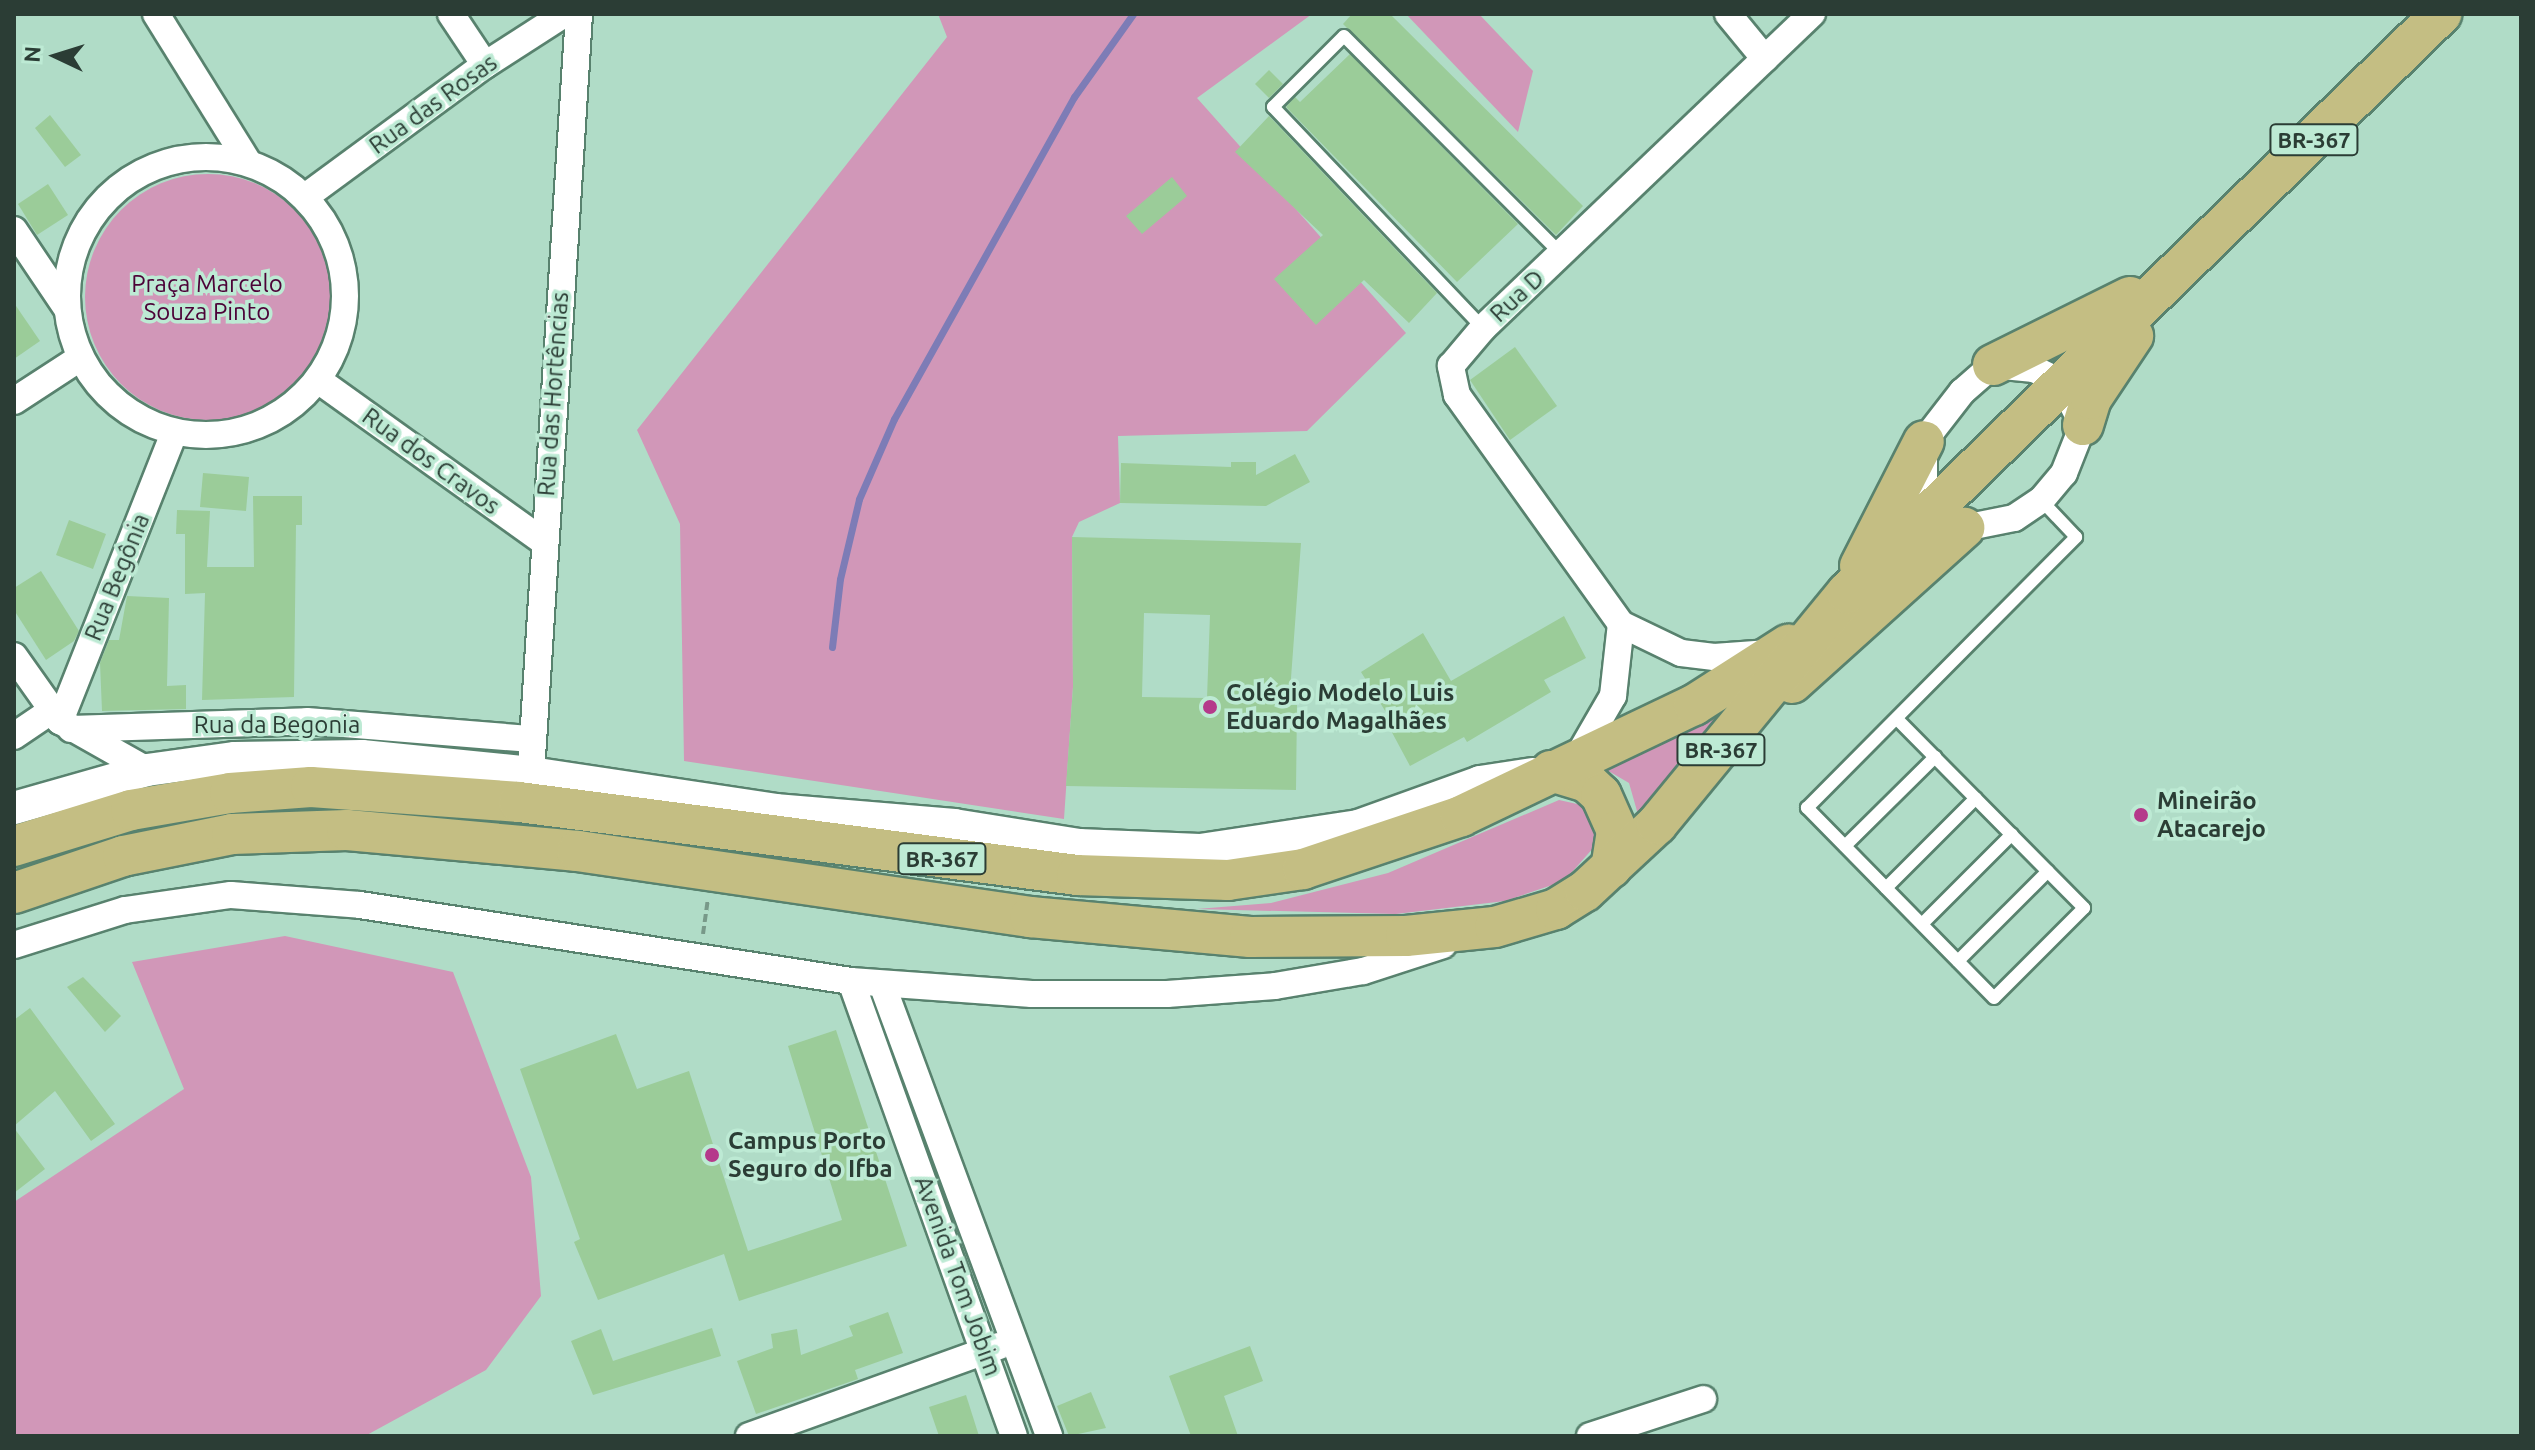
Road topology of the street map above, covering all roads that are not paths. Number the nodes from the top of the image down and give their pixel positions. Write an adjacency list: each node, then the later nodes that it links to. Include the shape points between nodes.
1 (156, 14): 10 (street)
2 (451, 14): 9 (street)
3 (564, 14): 9 (street, Rua das Rosas)
4 (579, 14): 27 (street, Rua das Hortências)
5 (1728, 14): 8 (street)
6 (1812, 14): 8 (street, Rua D)
7 (2441, 14): 14 (main road, BR-367)
8 (1765, 59): 13 (street, Rua D)
9 (485, 65): 11 (street, Rua das Rosas)
10 (248, 162): 11 (street); 15 (street, via 198,156 174,160 150,168 109,196 76,248)
11 (305, 197): 19 (street, via 333,238 345,286 340,336)
12 (14, 230): 15 (street)
13 (1561, 254): 16 (street, Rua D); 16 (lane, via 1344,36 1273,107)
14 (2185, 264): 18 (main road, via 2096,317); 20 (main road, BR-367); 22 (main road, via 2091,399)
15 (67, 309): 17 (street)
16 (1483, 328): 30 (street, Rua D, via 1451,366 1457,395)
17 (80, 358): 21 (street); 23 (street, via 119,406)
18 (1993, 365): 20 (street, via 2034,369); 24 (street, via 1952,402)
19 (318, 380): 23 (street, via 278,417 254,428 228,435); 27 (street, Rua dos Cravos)
20 (2061, 382): 22 (street); 26 (main road, BR-367)
21 (14, 401)
22 (2083, 425): 25 (street, via 2064,473)
23 (174, 433): 35 (street, Rua Begônia)
24 (1924, 441): 26 (street, via 1921,476); 28 (main road)
25 (2041, 500): 26 (street, via 2014,518); 34 (lane, via 2076,537)
26 (1948, 518): 28 (main road, BR-367); 33 (main road, via 1825,658)
27 (543, 541): 37 (street, Rua das Hortências)
28 (1847, 593): 29 (main road, BR-367)
29 (1820, 622): 31 (main road, BR-367); 33 (main road, BR-367)
30 (1621, 624): 31 (street, Rua D, via 1681,653 1714,657); 39 (street, via 1613,696)
31 (1779, 652): 39 (main road, BR-367, via 1694,705)
32 (14, 656): 35 (street)
33 (1749, 718): 49 (main road, BR-367)
34 (1897, 719): 38 (lane); 47 (lane, via 1807,808)
35 (61, 720): 36 (street); 37 (street, Rua da Begonia, via 307,721); 40 (street)
36 (14, 736)
37 (532, 739): 41 (street, Rua das Hortências)
38 (1935, 757): 42 (lane); 47 (lane)
39 (1564, 765): 44 (street, via 1480,782 1358,826 1200,850 1079,845 954,825); 48 (main road, BR-367, via 1461,816 1373,850 1303,869 1228,880 1077,875); 49 (main road, via 1601,795 1617,831)
40 (147, 770): 41 (street, via 296,754); 43 (street)
41 (531, 773): 44 (street)
42 (1976, 798): 45 (lane); 51 (lane)
43 (14, 808)
44 (775, 810): 48 (main road)
45 (2012, 834): 50 (lane); 53 (lane)
46 (14, 846): 48 (main road, BR-367, via 131,810 230,793 311,787 519,802)
47 (1845, 846): 51 (lane)
48 (921, 856)
49 (1611, 868): 54 (main road, BR-367, via 1556,909)
50 (2048, 871): 56 (lane); 56 (lane, via 2084,908 2062,931 1994,998)
51 (1886, 888): 53 (lane)
52 (14, 893): 54 (main road, BR-367, via 110,859 232,834 347,830 578,851 1134,928 1329,939)
53 (1922, 924): 56 (lane)
54 (1495, 927): 58 (street, via 1363,971 1275,986 1167,994 1032,994)
55 (14, 945): 57 (street, via 125,910 231,895 264,896 360,905)
56 (1958, 961)
57 (851, 981): 58 (street); 60 (street, Avenida Tom Jobim)
58 (882, 984): 59 (street, Avenida Tom Jobim)
59 (1014, 1340): 60 (street); 65 (street, Avenida Tom Jobim)
60 (985, 1351): 62 (street); 64 (street, Avenida Tom Jobim)
61 (1703, 1399): 66 (street)
62 (790, 1429): 63 (street)
63 (749, 1436)
64 (1014, 1436)
65 (1049, 1436)
66 (1590, 1436)

